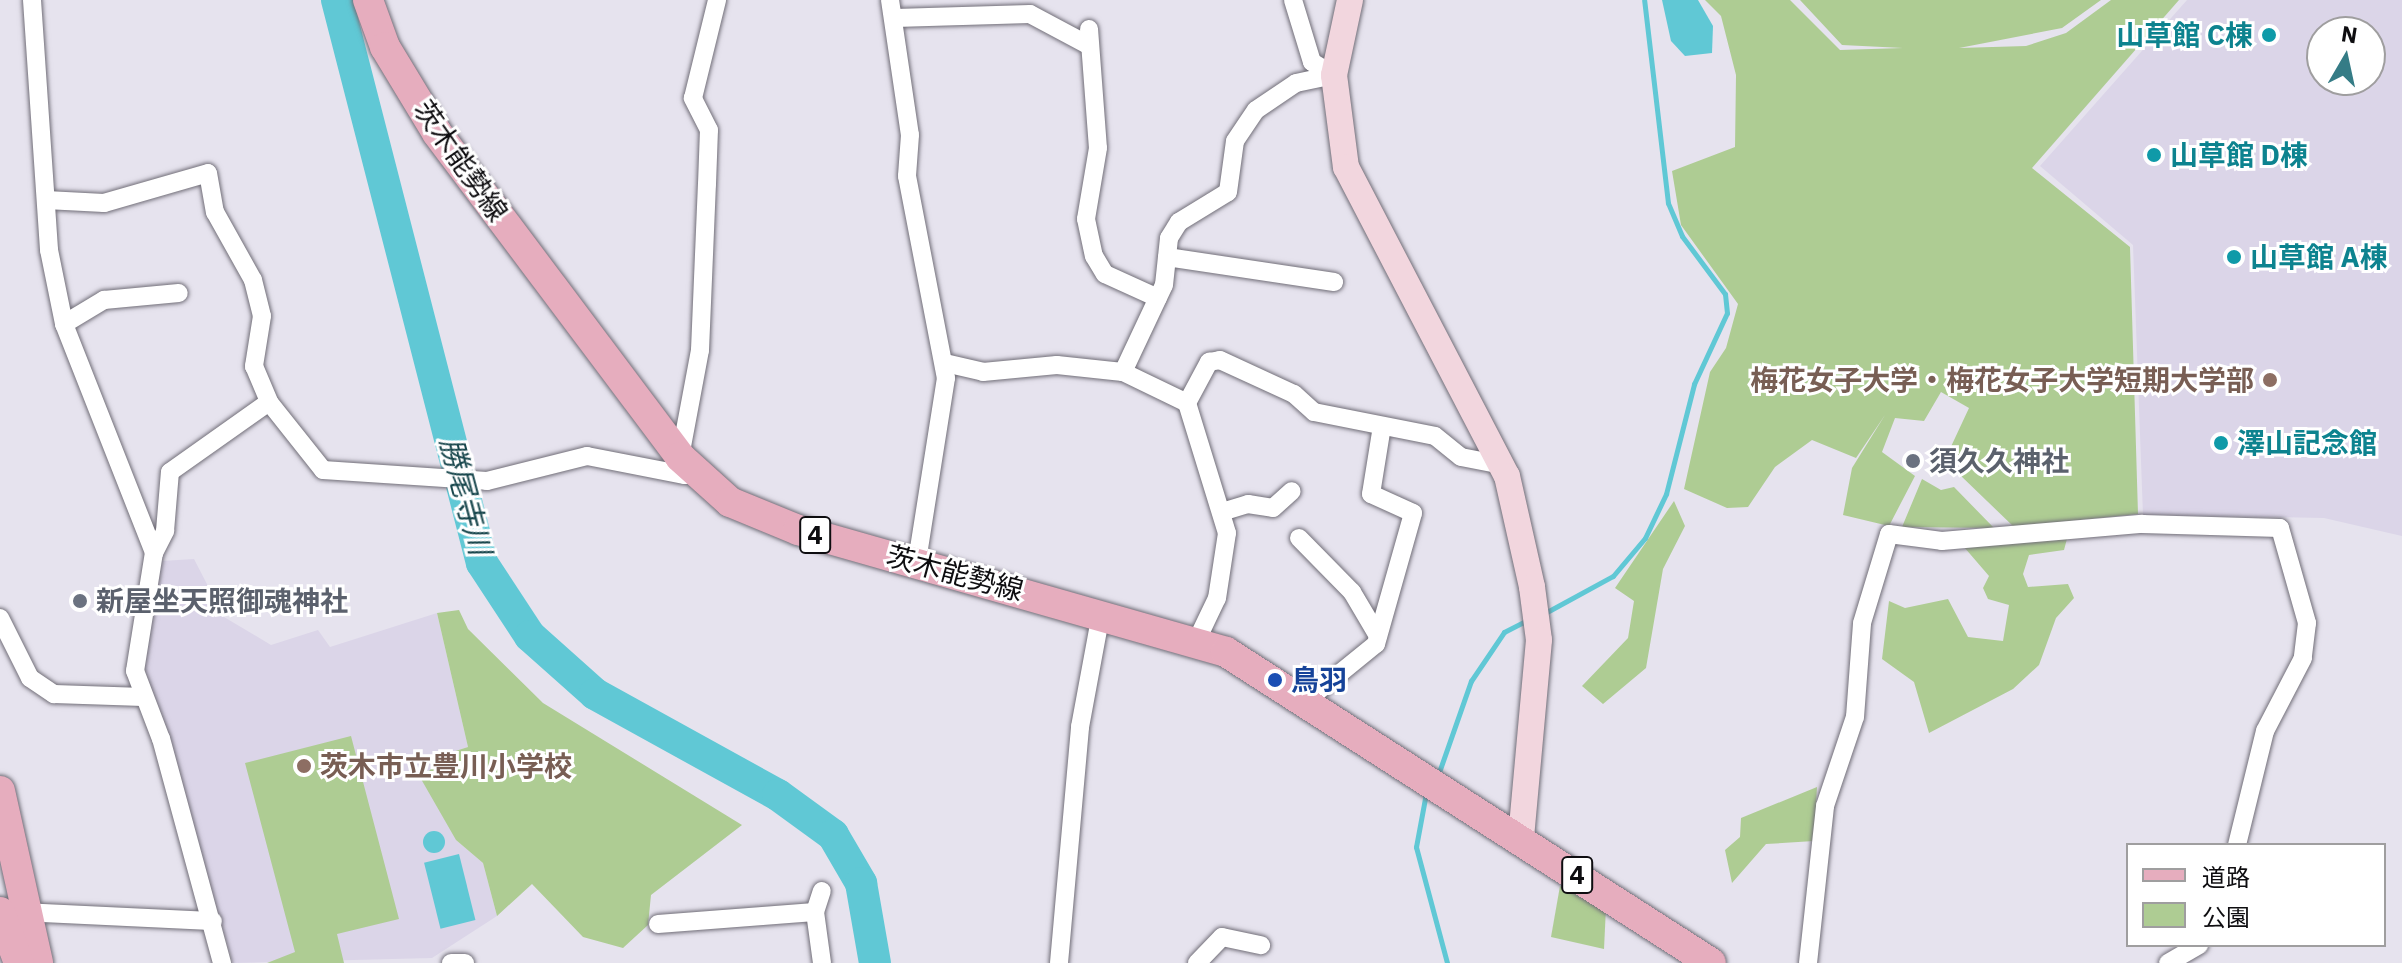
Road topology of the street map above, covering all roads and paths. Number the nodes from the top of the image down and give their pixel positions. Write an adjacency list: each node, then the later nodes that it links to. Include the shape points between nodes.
1 (32, 0): 8 (street)
2 (368, 0): 19 (main road, 茨木能勢線 / 4, via 385,47 437,133)
3 (717, 0): 19 (street, via 693,98 709,130 700,350)
4 (1293, 0): 7 (street, via 1312,62)
5 (1350, 0): 7 (street)
6 (892, 9): 12 (street, via 1030,14 1090,37 1098,148 1086,219 1094,256 1105,274); 14 (street, via 896,77 910,135 907,176)
7 (1334, 75): 9 (street, via 1296,83 1256,110 1235,141 1228,192 1179,222); 20 (street, via 1346,167)
8 (46, 200): 13 (street); 16 (street, via 104,203 208,173 215,212 253,280 262,316 254,366)
9 (1167, 257): 10 (street); 12 (street)
10 (1334, 282)
11 (179, 293): 13 (street, via 104,300)
12 (1158, 298): 15 (street)
13 (64, 324): 24 (street)
14 (945, 363): 15 (street, via 983,372 1057,365); 25 (street)
15 (1123, 372): 17 (street)
16 (269, 402): 19 (street, via 323,470 487,481 587,456 685,475); 24 (street, via 170,472 165,531)
17 (1187, 403): 18 (street, via 1209,362 1220,360 1294,394 1314,412); 22 (street)
18 (1382, 426): 20 (street, via 1435,436 1461,457); 28 (street, via 1371,494 1413,513)
19 (686, 463): 25 (main road, 茨木能勢線 / 4, via 730,502)
20 (1502, 465): 33 (street, via 1536,619)
21 (1292, 491): 22 (street, via 1273,508 1248,504)
22 (1225, 511): 29 (street, via 1217,598)
23 (1299, 538): 28 (street, via 1352,592)
24 (154, 553): 30 (street, via 135,671)
25 (917, 562): 26 (main road, 茨木能勢線 / 4)
26 (1101, 614): 29 (main road, 茨木能勢線 / 4); 49 (street, via 1080,727)
27 (0, 618): 30 (street, via 30,678 54,694)
28 (1378, 636): 31 (street)
29 (1197, 640): 31 (main road, 茨木能勢線 / 4)
30 (143, 697): 38 (street)
31 (1307, 700): 33 (main road, 茨木能勢線 / 4)
32 (0, 791): 37 (main road)
33 (1521, 838): 51 (main road, 茨木能勢線 / 4)
34 (2237, 843): 52 (street, via 2265,731 2303,658 2307,623 2280,528 2142,524 1942,541 1889,534 1862,623 1855,717 1825,806)
35 (822, 891): 36 (street)
36 (815, 912): 39 (street); 48 (street)
37 (12, 917): 38 (street); 42 (main road); 43 (main road); 44 (main road)
38 (213, 921): 45 (street)
39 (658, 924)
40 (1261, 945): 50 (street, via 1222,937)
41 (2196, 947): 53 (street)
42 (6, 963)
43 (19, 963)
44 (38, 963)
45 (222, 963)
46 (451, 963): 47 (street)
47 (465, 963)
48 (822, 963)
49 (1059, 963)
50 (1197, 963)
51 (1711, 963)
52 (1808, 963)
53 (2168, 963)

